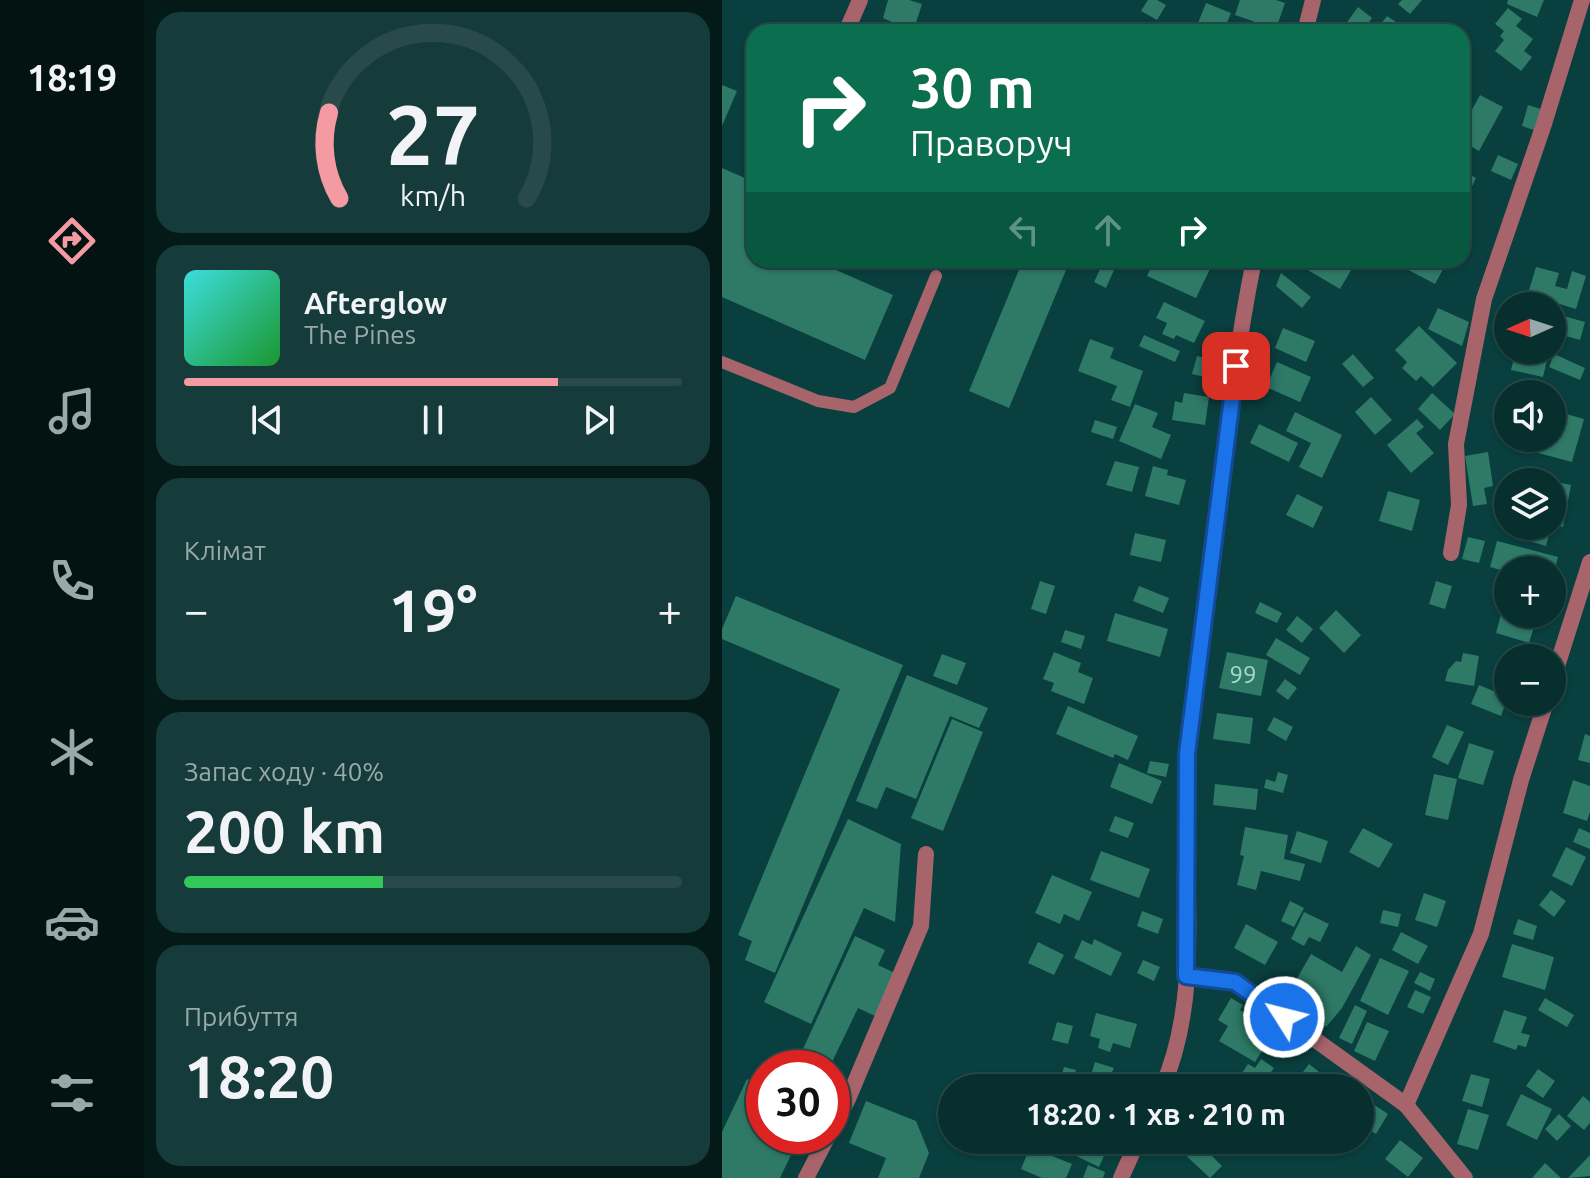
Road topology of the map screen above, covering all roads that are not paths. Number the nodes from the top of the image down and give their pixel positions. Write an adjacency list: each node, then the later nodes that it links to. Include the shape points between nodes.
1 (860, 0): 4 (street)
2 (1313, 0): 5 (street)
3 (1582, 0): 6 (street)
4 (850, 24)
5 (1307, 24)
6 (1573, 34): 7 (street); 11 (street, via 1484,299 1456,444 1459,505)
7 (1590, 39)
8 (1252, 268): 16 (street, via 1187,754)
9 (936, 276): 10 (lane, via 890,388 854,407 818,401)
10 (722, 362)
11 (1451, 553)
12 (1590, 562): 13 (street)
13 (1564, 644)
14 (1542, 716): 19 (street, via 1481,934)
15 (926, 854): 18 (street, via 921,926)
16 (1186, 976): 17 (street, via 1181,1027); 19 (street, via 1235,982)
17 (1166, 1074)
18 (850, 1094)
19 (1406, 1105): 24 (street)
20 (819, 1154): 22 (street)
21 (1132, 1154): 23 (street)
22 (806, 1178)
23 (1121, 1178)
24 (1465, 1178)

